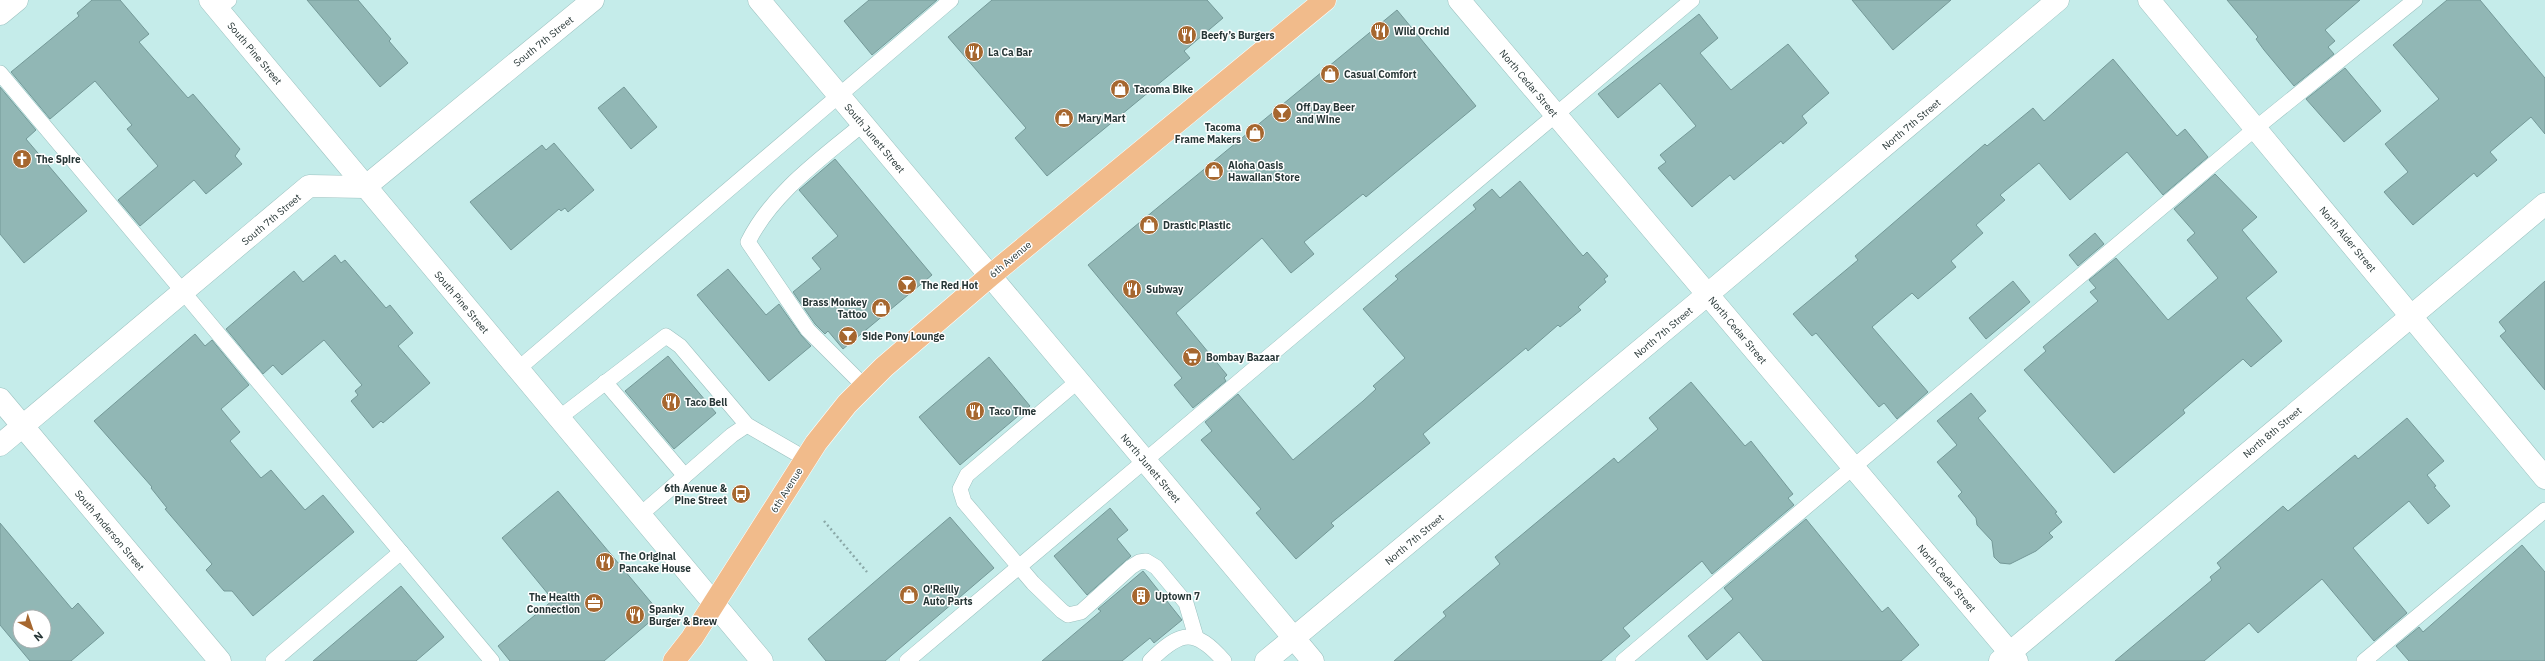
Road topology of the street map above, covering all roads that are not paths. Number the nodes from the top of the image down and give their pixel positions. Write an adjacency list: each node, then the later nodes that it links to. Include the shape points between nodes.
1 (17, 0): 12 (street)
2 (593, 0): 18 (street, South 7th Street)
3 (759, 0): 14 (street, South Junett Street)
4 (951, 0): 14 (lane)
5 (1325, 0): 20 (main road, 6th Avenue)
6 (1459, 0): 15 (street, North Cedar Street)
7 (1692, 0): 15 (lane)
8 (2058, 0): 22 (street, North 7th Street)
9 (2149, 0): 17 (street, North Alder Street)
10 (2415, 0): 17 (lane)
11 (219, 3): 18 (street, South Pine Street)
12 (0, 14)
13 (0, 73): 21 (lane)
14 (838, 94): 16 (street, South Junett Street); 24 (lane)
15 (1556, 114): 22 (street, North Cedar Street); 34 (lane)
16 (863, 124): 20 (street, South Junett Street); 27 (lane, via 779,198 748,242 808,330)
17 (2256, 128): 23 (street, North Alder Street); 35 (lane)
18 (365, 186): 21 (street, South 7th Street, via 309,186); 24 (street, South Pine Street)
19 (2545, 204): 23 (street, North 8th Street)
20 (990, 276): 25 (street, North Junett Street); 27 (main road, 6th Avenue)
21 (182, 293): 31 (street, South 7th Street); 40 (lane)
22 (1708, 294): 35 (street, North Cedar Street); 44 (street, North 7th Street)
23 (2412, 315): 37 (street, North Alder Street); 45 (street, North 8th Street)
24 (518, 369): 29 (street, South Pine Street)
25 (1078, 381): 34 (street, North Junett Street); 41 (lane, via 967,475 960,489 964,502)
26 (605, 382): 29 (lane); 30 (lane, via 666,336 680,346); 36 (lane)
27 (864, 386): 33 (main road, 6th Avenue, via 847,404)
28 (0, 400): 31 (street, South Anderson Street)
29 (559, 418): 39 (street, South Pine Street)
30 (747, 425): 33 (lane); 36 (lane)
31 (22, 426): 32 (street, South 7th Street); 46 (street, South Anderson Street)
32 (0, 445)
33 (806, 459): 42 (main road, 6th Avenue)
34 (1144, 460): 41 (lane); 44 (street, North Junett Street)
35 (1853, 466): 45 (street, North Cedar Street); 56 (lane)
36 (685, 476): 39 (lane)
37 (2545, 478)
38 (2545, 510): 57 (lane)
39 (640, 515): 42 (street, South Pine Street)
40 (400, 552): 47 (lane); 48 (lane)
41 (1020, 565): 43 (lane, via 1033,583 1062,611 1075,615 1131,567 1139,562 1151,563 1173,585 1186,604); 51 (lane)
42 (714, 604): 49 (main road, 6th Avenue); 50 (street, South Pine Street)
43 (1196, 637): 52 (lane, via 1187,636 1177,640); 53 (lane)
44 (1294, 639): 54 (street, North 7th Street); 55 (street, North Junett Street)
45 (2009, 658)
46 (220, 661)
47 (273, 661)
48 (492, 661)
49 (674, 661)
50 (762, 661)
51 (907, 661)
52 (1150, 661)
53 (1224, 661)
54 (1266, 661)
55 (1313, 661)
56 (1622, 661)
57 (2364, 661)

